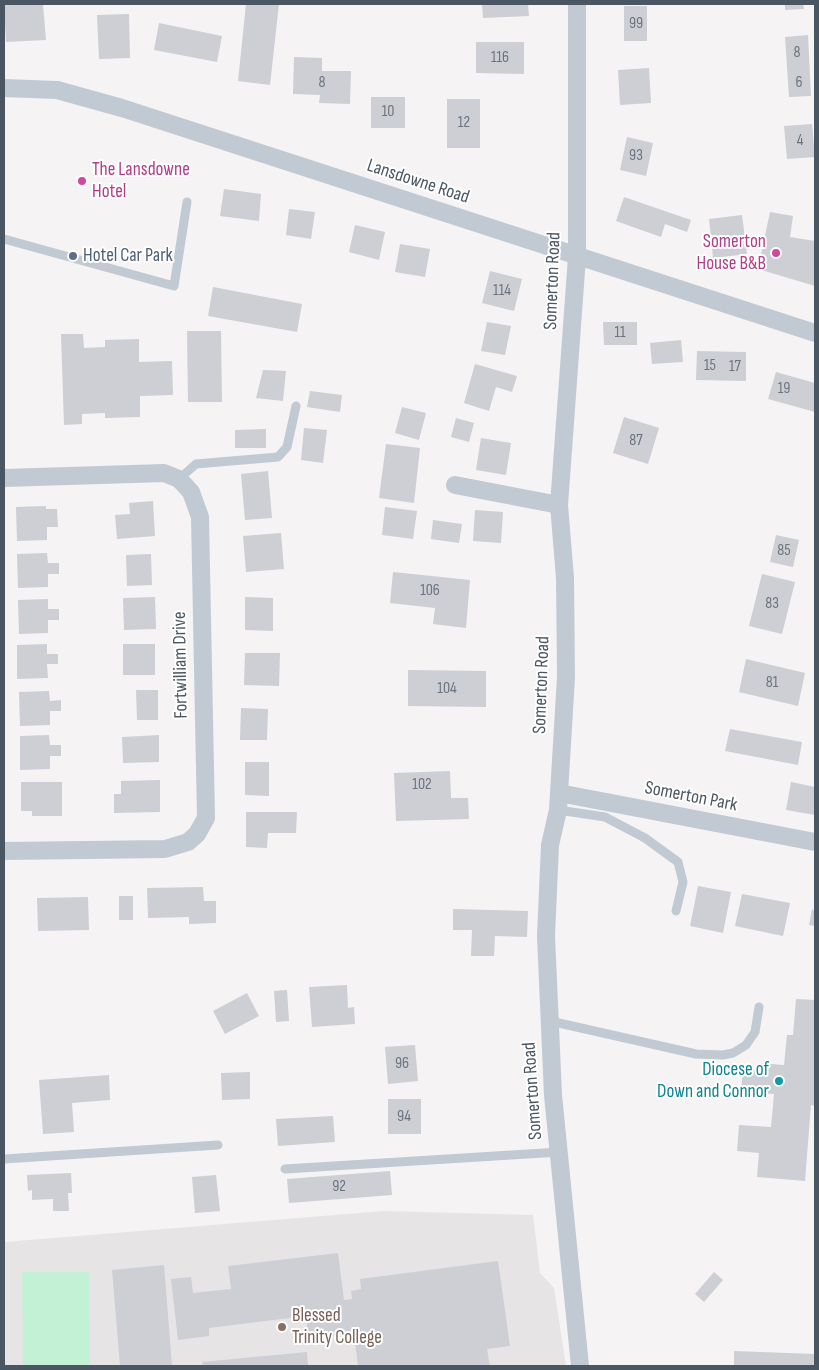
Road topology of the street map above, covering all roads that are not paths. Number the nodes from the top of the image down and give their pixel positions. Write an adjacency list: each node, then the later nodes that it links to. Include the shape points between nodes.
1 (577, 4): 5 (street, Somerton Road)
2 (4, 88): 5 (street, Lansdowne Road, via 58,90 122,108)
3 (187, 202): 4 (lane, via 174,286)
4 (4, 239)
5 (577, 257): 6 (street, Lansdowne Road); 11 (street, Somerton Road)
6 (815, 333)
7 (296, 406): 9 (lane, via 287,447 278,457 196,464)
8 (4, 478): 9 (street, via 164,472)
9 (179, 479): 14 (street, Fortwilliam Drive, via 190,492 200,518 206,818 188,842 165,849)
10 (455, 485): 11 (street)
11 (559, 505): 12 (street, Somerton Road, via 566,677)
12 (558, 802): 13 (street, Somerton Park); 15 (lane, via 606,817 645,838 678,862 683,882); 17 (street, Somerton Road, via 550,845 546,936)
13 (815, 842)
14 (4, 851)
15 (676, 911)
16 (759, 1007): 17 (lane, via 755,1032 746,1045 723,1055 696,1054)
17 (550, 1021): 19 (street, Somerton Road, via 553,1095)
18 (218, 1145): 20 (lane)
19 (560, 1152): 21 (lane); 22 (street, Somerton Road)
20 (4, 1159)
21 (285, 1168)
22 (580, 1366)

